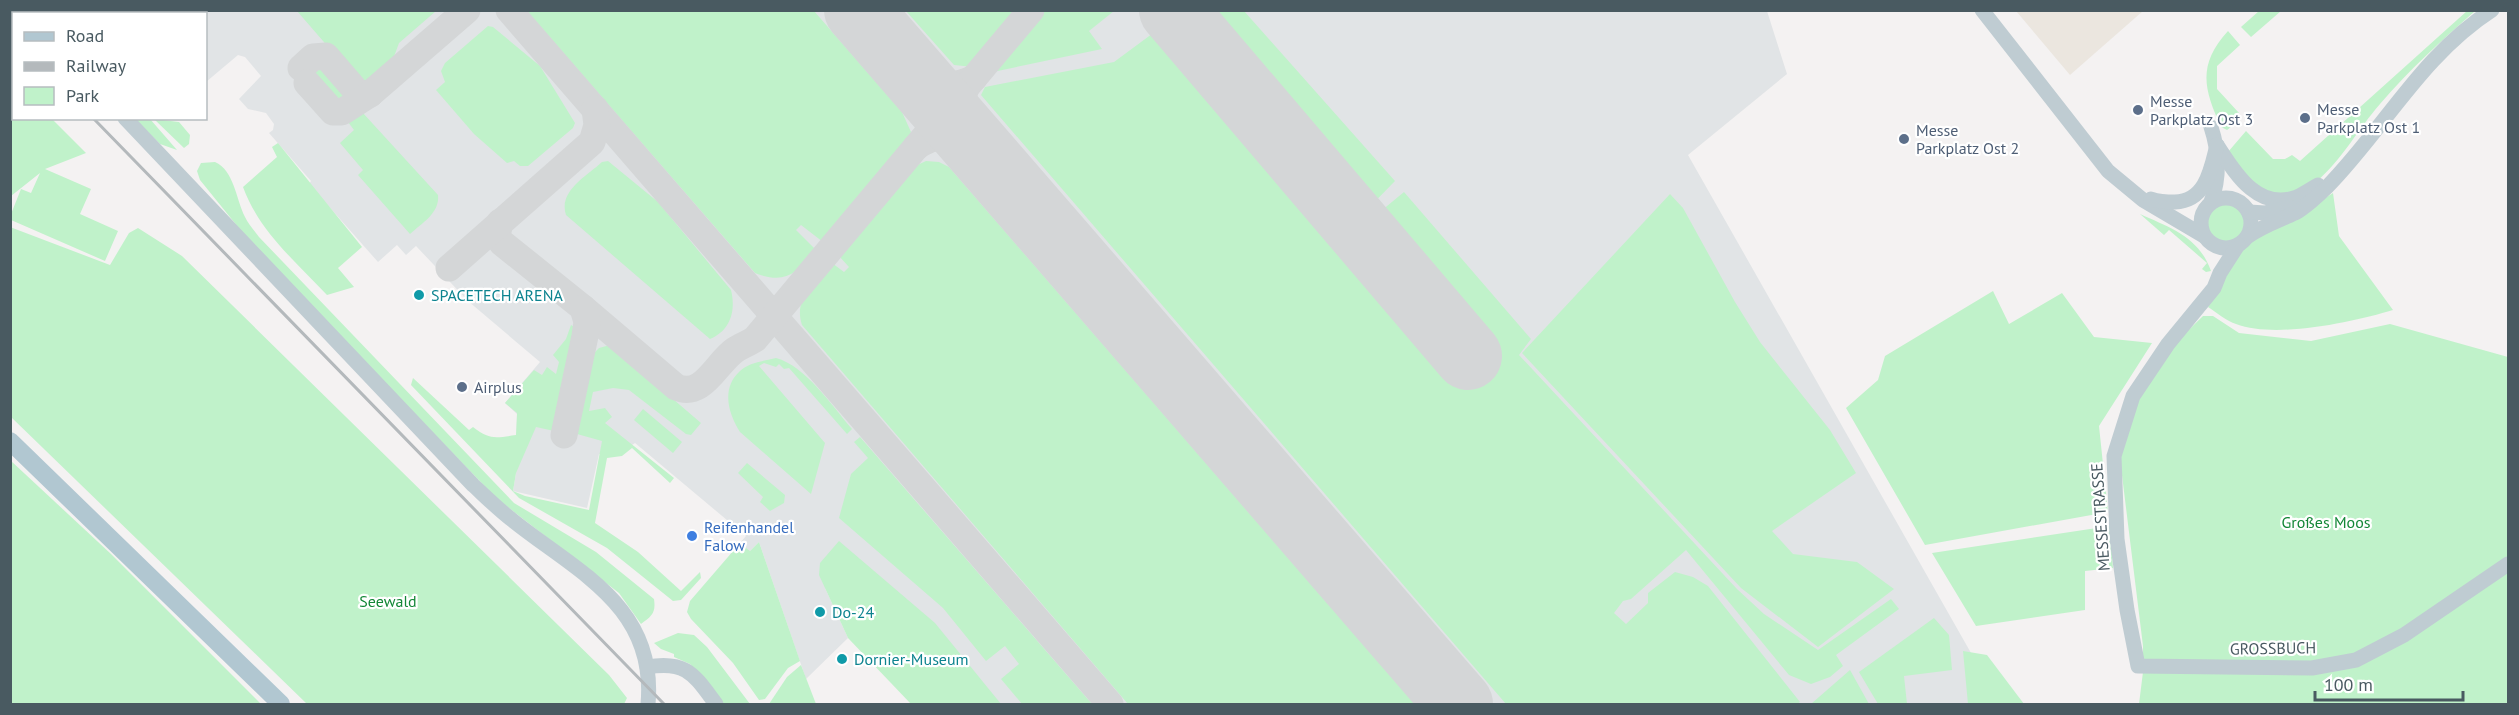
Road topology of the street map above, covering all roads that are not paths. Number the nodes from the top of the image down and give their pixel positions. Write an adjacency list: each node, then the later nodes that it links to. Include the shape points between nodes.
1 (1982, 10): 7 (street, via 2108,171)
2 (2492, 10): 3 (street)
3 (2420, 73): 6 (street, via 2390,98 2319,185 2295,198 2275,199 2258,194 2242,183); 9 (street, via 2326,189)
4 (127, 120): 19 (street, via 473,485 607,592 624,612)
5 (2211, 127): 6 (street)
6 (2217, 145): 7 (street, via 2204,186 2181,202 2160,202); 8 (street); 10 (street, via 2217,183)
7 (2126, 188): 11 (street)
8 (2237, 200): 10 (street, via 2226,197); 12 (street)
9 (2309, 201): 12 (street, via 2265,213); 14 (street, via 2298,212 2263,226)
10 (2209, 204): 11 (street, via 2188,211); 13 (street, via 2200,224)
11 (2163, 211): 13 (street)
12 (2249, 212): 14 (street, via 2251,226)
13 (2209, 240): 14 (street, via 2227,248); 15 (street)
14 (2242, 241): 15 (street, MESSESTRASSE)
15 (2220, 273): 18 (street, MESSESTRASSE, via 2214,288 2168,344 2133,396 2114,456 2117,539)
16 (10, 441): 20 (main road)
17 (2508, 564): 18 (street, GROSSBUCH, via 2404,635 2356,660 2312,668 2138,666)
18 (2127, 610)
19 (647, 667): 21 (street); 22 (street, via 674,665 694,675)
20 (281, 705)
21 (648, 705)
22 (716, 705)

